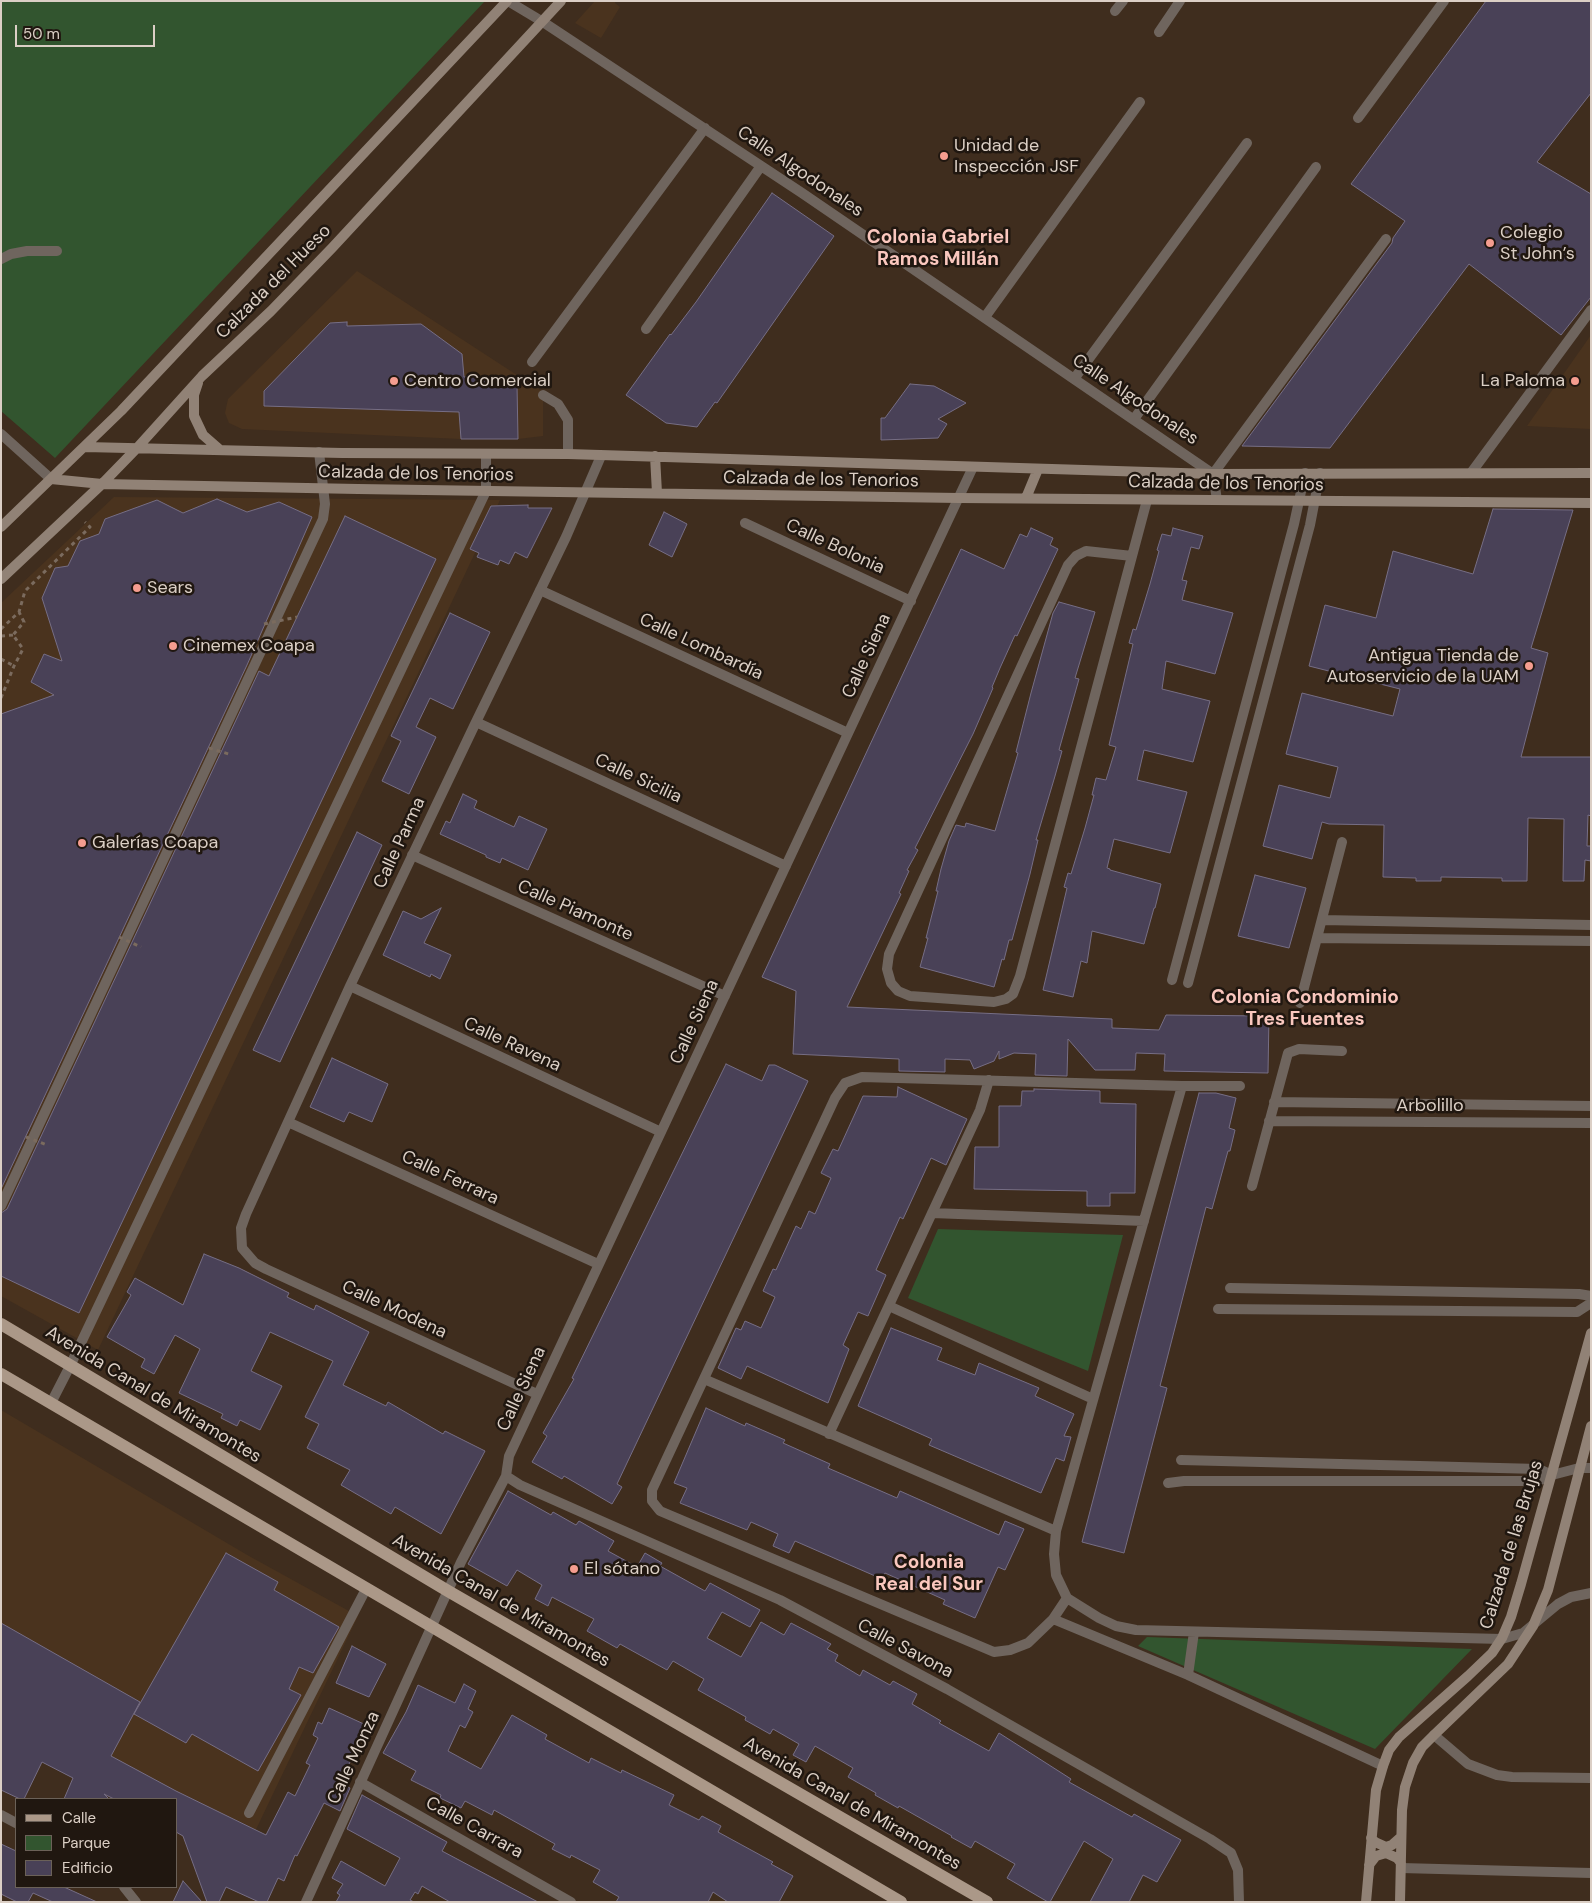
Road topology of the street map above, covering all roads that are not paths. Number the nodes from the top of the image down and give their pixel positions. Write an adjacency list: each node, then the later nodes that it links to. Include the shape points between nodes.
1 (508, 1): 7 (street, Calle Algodonales); 27 (street, Calzada del Hueso)
2 (561, 1): 7 (street, Calzada del Hueso)
3 (1123, 1): 6 (street)
4 (1180, 1): 8 (street)
5 (1444, 1): 10 (street)
6 (1115, 11)
7 (543, 22): 11 (street, Calle Algodonales); 22 (street, Calzada del Hueso, via 332,248)
8 (1159, 32)
9 (1140, 102): 19 (street)
10 (1358, 118)
11 (705, 128): 13 (street, Calle Algodonales); 21 (street)
12 (1247, 142): 23 (street)
13 (762, 166): 19 (street, Calle Algodonales); 20 (street)
14 (1316, 167): 25 (street)
15 (1386, 239): 41 (street)
16 (57, 251): 17 (street, via 27,251)
17 (1, 259)
18 (1591, 310): 39 (street)
19 (985, 317): 23 (street, Calle Algodonales)
20 (646, 328)
21 (532, 362)
22 (202, 376): 28 (street, Calzada del Hueso); 29 (street, via 194,395 194,416 203,435)
23 (1074, 378): 25 (street, Calle Algodonales)
24 (543, 395): 32 (street, via 558,404 568,420)
25 (1134, 419): 41 (street, Calle Algodonales)
26 (1, 434): 42 (street)
27 (85, 446): 28 (street, Calzada de los Tenorios); 42 (street, Calzada del Hueso)
28 (137, 448): 29 (street, Calzada de los Tenorios); 43 (street, Calzada del Hueso)
29 (219, 449): 30 (street, Calzada de los Tenorios)
30 (319, 452): 31 (street, Calzada de los Tenorios); 44 (street)
31 (486, 454): 32 (street, Calzada de los Tenorios); 45 (street)
32 (568, 454): 33 (street, Calzada de los Tenorios)
33 (601, 456): 34 (street, Calzada de los Tenorios); 46 (street, Calle Parma)
34 (655, 456): 35 (street, Calzada de los Tenorios); 47 (street)
35 (973, 467): 36 (street, Calzada de los Tenorios); 48 (street, Calle Siena)
36 (1038, 469): 41 (street, Calzada de los Tenorios); 49 (street)
37 (1304, 473): 38 (street, Calzada de los Tenorios); 41 (street, Calzada de los Tenorios); 52 (street)
38 (1320, 473): 39 (street, Calzada de los Tenorios); 53 (street)
39 (1471, 473): 40 (street, Calzada de los Tenorios)
40 (1591, 473)
41 (1213, 474): 51 (street)
42 (51, 479): 43 (street, Calzada de los Tenorios); 56 (street, Calzada del Hueso)
43 (102, 484): 44 (street, Calzada de los Tenorios); 58 (street, Calzada del Hueso)
44 (324, 488): 45 (street, Calzada de los Tenorios); 86 (street, via 323,520)
45 (486, 491): 46 (street, Calzada de los Tenorios); 98 (street)
46 (586, 493): 47 (street, Calzada de los Tenorios); 59 (street, Calle Parma)
47 (657, 493): 48 (street, Calzada de los Tenorios)
48 (959, 498): 49 (street, Calzada de los Tenorios); 60 (street, Calle Siena)
49 (1026, 498): 50 (street, Calzada de los Tenorios)
50 (1147, 500): 51 (street, Calzada de los Tenorios); 57 (street)
51 (1217, 500): 52 (street, Calzada de los Tenorios)
52 (1300, 501): 53 (street, Calzada de los Tenorios); 70 (street)
53 (1314, 501): 54 (street, Calzada de los Tenorios); 71 (street)
54 (1591, 503)
55 (746, 523): 60 (street, Calle Bolonia)
56 (1, 527)
57 (1132, 556): 57 (street, via 1086,551 1068,565 888,954 887,969 891,983 898,991 910,996 994,1002 1013,994)
58 (1, 579)
59 (540, 590): 61 (street, Calle Parma); 62 (street, Calle Lombardía)
60 (911, 601): 62 (street, Calle Siena)
61 (476, 722): 64 (street, Calle Parma); 65 (street, Calle Sicilia)
62 (848, 733): 65 (street, Calle Siena)
63 (1342, 842): 66 (street)
64 (412, 855): 72 (street, Calle Parma); 73 (street, Calle Piamonte)
65 (786, 866): 73 (street, Calle Siena)
66 (1322, 920): 67 (street); 68 (street)
67 (1591, 925)
68 (1317, 938): 69 (street); 74 (street)
69 (1591, 941)
70 (1172, 980)
71 (1188, 983)
72 (350, 986): 82 (street, Calle Parma); 84 (street, Calle Ravena)
73 (725, 996): 84 (street, Calle Siena)
74 (1300, 1003)
75 (1342, 1051): 79 (street, via 1299,1049 1288,1053)
76 (989, 1080): 77 (street); 87 (street, via 980,1110); 100 (street, via 862,1077 845,1083 835,1098)
77 (1182, 1086): 78 (street); 88 (street)
78 (1240, 1086)
79 (1274, 1102): 80 (street, Arbolillo); 81 (street)
80 (1591, 1106)
81 (1269, 1121): 83 (street, Arbolillo); 85 (street)
82 (288, 1122): 89 (street, Calle Parma, via 246,1214 241,1228); 90 (street, Calle Ferrara)
83 (1591, 1123)
84 (661, 1132): 90 (street, Calle Siena)
85 (1252, 1186)
86 (1, 1206)
87 (932, 1213): 88 (street); 94 (street)
88 (1144, 1221): 102 (street)
89 (242, 1248): 101 (street, Calle Modena, via 266,1269)
90 (598, 1264): 101 (street, Calle Siena)
91 (1230, 1288): 92 (street)
92 (1591, 1296)
93 (1591, 1303): 95 (street, via 1577,1312)
94 (889, 1306): 102 (street); 105 (street)
95 (1218, 1309)
96 (1, 1324): 98 (main road, Avenida Canal de Miramontes)
97 (1591, 1333): 109 (street, Calzada de las Brujas)
98 (70, 1366): 103 (street); 114 (main road, Avenida Canal de Miramontes)
99 (1, 1374): 103 (main road)
100 (704, 1380): 105 (street); 117 (street, via 652,1490 652,1501 660,1511 994,1652 1028,1643)
101 (537, 1394): 110 (street, Calle Siena, via 508,1456)
102 (1093, 1399): 112 (street)
103 (51, 1403): 113 (main road)
104 (1591, 1426): 107 (street)
105 (829, 1434): 112 (street)
106 (1181, 1460): 109 (street, via 1540,1469)
107 (1579, 1468): 108 (street); 109 (street); 118 (street, via 1548,1590)
108 (1591, 1468)
109 (1552, 1475): 111 (street, via 1538,1481 1184,1481); 121 (street, Calzada de las Brujas)
110 (506, 1476): 114 (street, Calle Siena); 141 (street, Calle Savona, via 780,1600 1210,1838 1231,1853 1238,1870)
111 (1168, 1484)
112 (1056, 1531): 116 (street, via 1056,1575)
113 (366, 1589): 119 (main road); 127 (street)
114 (448, 1591): 119 (street, Calle Monza); 140 (main road, Avenida Canal de Miramontes)
115 (1591, 1593): 118 (street, via 1571,1597 1558,1604)
116 (1067, 1598): 117 (street); 120 (street, via 1116,1626)
117 (1053, 1619): 122 (street)
118 (1533, 1626): 121 (street, via 1512,1638); 123 (street, via 1508,1664)
119 (431, 1627): 126 (street, Calle Monza); 139 (main road)
120 (1194, 1632): 121 (street, via 1476,1640); 122 (street)
121 (1502, 1638): 124 (street, Calzada de las Brujas, via 1492,1653 1399,1737)
122 (1188, 1675): 124 (street)
123 (1434, 1735): 125 (street, via 1468,1764 1497,1775); 130 (street, via 1422,1748 1405,1787)
124 (1382, 1766): 131 (street, Calzada de las Brujas)
125 (1591, 1778)
126 (360, 1782): 137 (street, Calle Monza); 138 (street, Calle Carrara)
127 (249, 1814)
128 (2, 1816): 129 (street)
129 (15, 1822)
130 (1401, 1837): 131 (street, via 1386,1847); 133 (street)
131 (1371, 1838): 132 (street, Calzada de las Brujas)
132 (1370, 1865): 133 (street, via 1376,1856 1386,1853 1397,1858); 142 (street, Calzada de las Brujas)
133 (1401, 1866): 134 (street); 143 (street)
134 (1591, 1872)
135 (125, 1888): 136 (street)
136 (136, 1902)
137 (306, 1902)
138 (571, 1902)
139 (901, 1902)
140 (987, 1902)
141 (1239, 1902)
142 (1366, 1902)
143 (1400, 1902)

